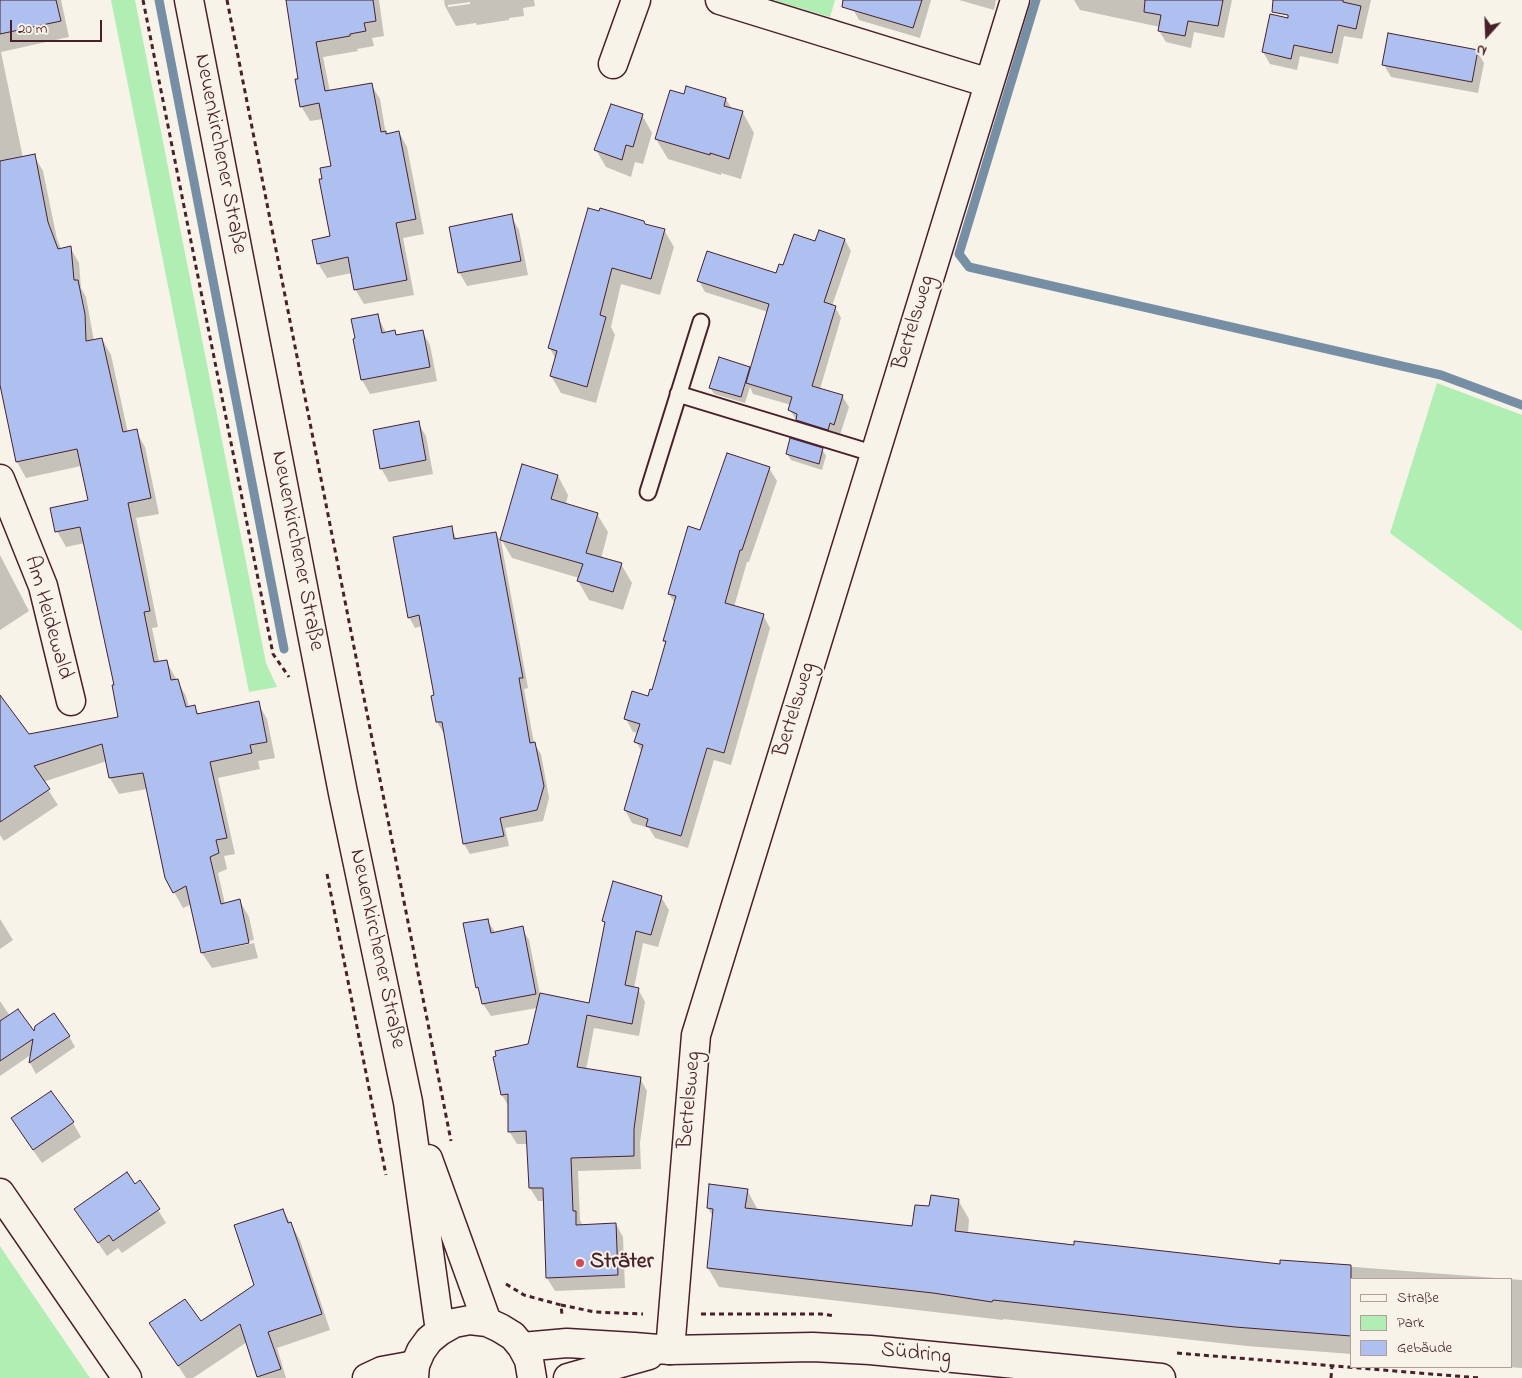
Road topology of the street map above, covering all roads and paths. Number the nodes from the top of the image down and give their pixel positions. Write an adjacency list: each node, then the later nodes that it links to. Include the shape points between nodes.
1 (143, 0): 14 (path, via 273,654 288,675)
2 (189, 0): 17 (street, Neuenkirchener Straße, via 343,793)
3 (227, 0): 18 (path)
4 (636, 0): 7 (street)
5 (720, 0): 8 (street)
6 (1015, 0): 8 (street, Bertelsweg)
7 (613, 64)
8 (989, 83): 11 (street, Bertelsweg)
9 (701, 322): 10 (lane)
10 (678, 394): 11 (lane); 13 (lane)
11 (874, 454): 28 (street, Bertelsweg, via 696,1035)
12 (0, 479): 15 (street, Am Heidewald, via 43,586)
13 (648, 492)
14 (290, 685)
15 (71, 701)
16 (326, 866): 19 (path)
17 (408, 1102): 24 (street, Neuenkirchener Straße); 26 (street, Neuenkirchener Straße)
18 (453, 1150)
19 (387, 1179)
20 (0, 1193): 31 (street)
21 (500, 1280): 22 (path, via 524,1295)
22 (561, 1305): 23 (path, via 595,1312); 25 (path)
23 (650, 1314)
24 (486, 1322): 26 (street, via 454,1323); 27 (street, via 512,1336)
25 (564, 1324)
26 (440, 1331): 30 (street, via 421,1352)
27 (522, 1347): 28 (street, Südring, via 566,1343); 33 (street, via 529,1360)
28 (670, 1350): 34 (street, Südring); 35 (street, Südring, via 813,1347 870,1350)
29 (1332, 1365): 36 (path)
30 (415, 1371): 32 (street, via 382,1371)
31 (127, 1378)
32 (367, 1378)
33 (532, 1378)
34 (568, 1378)
35 (1161, 1378)
36 (1331, 1378)

